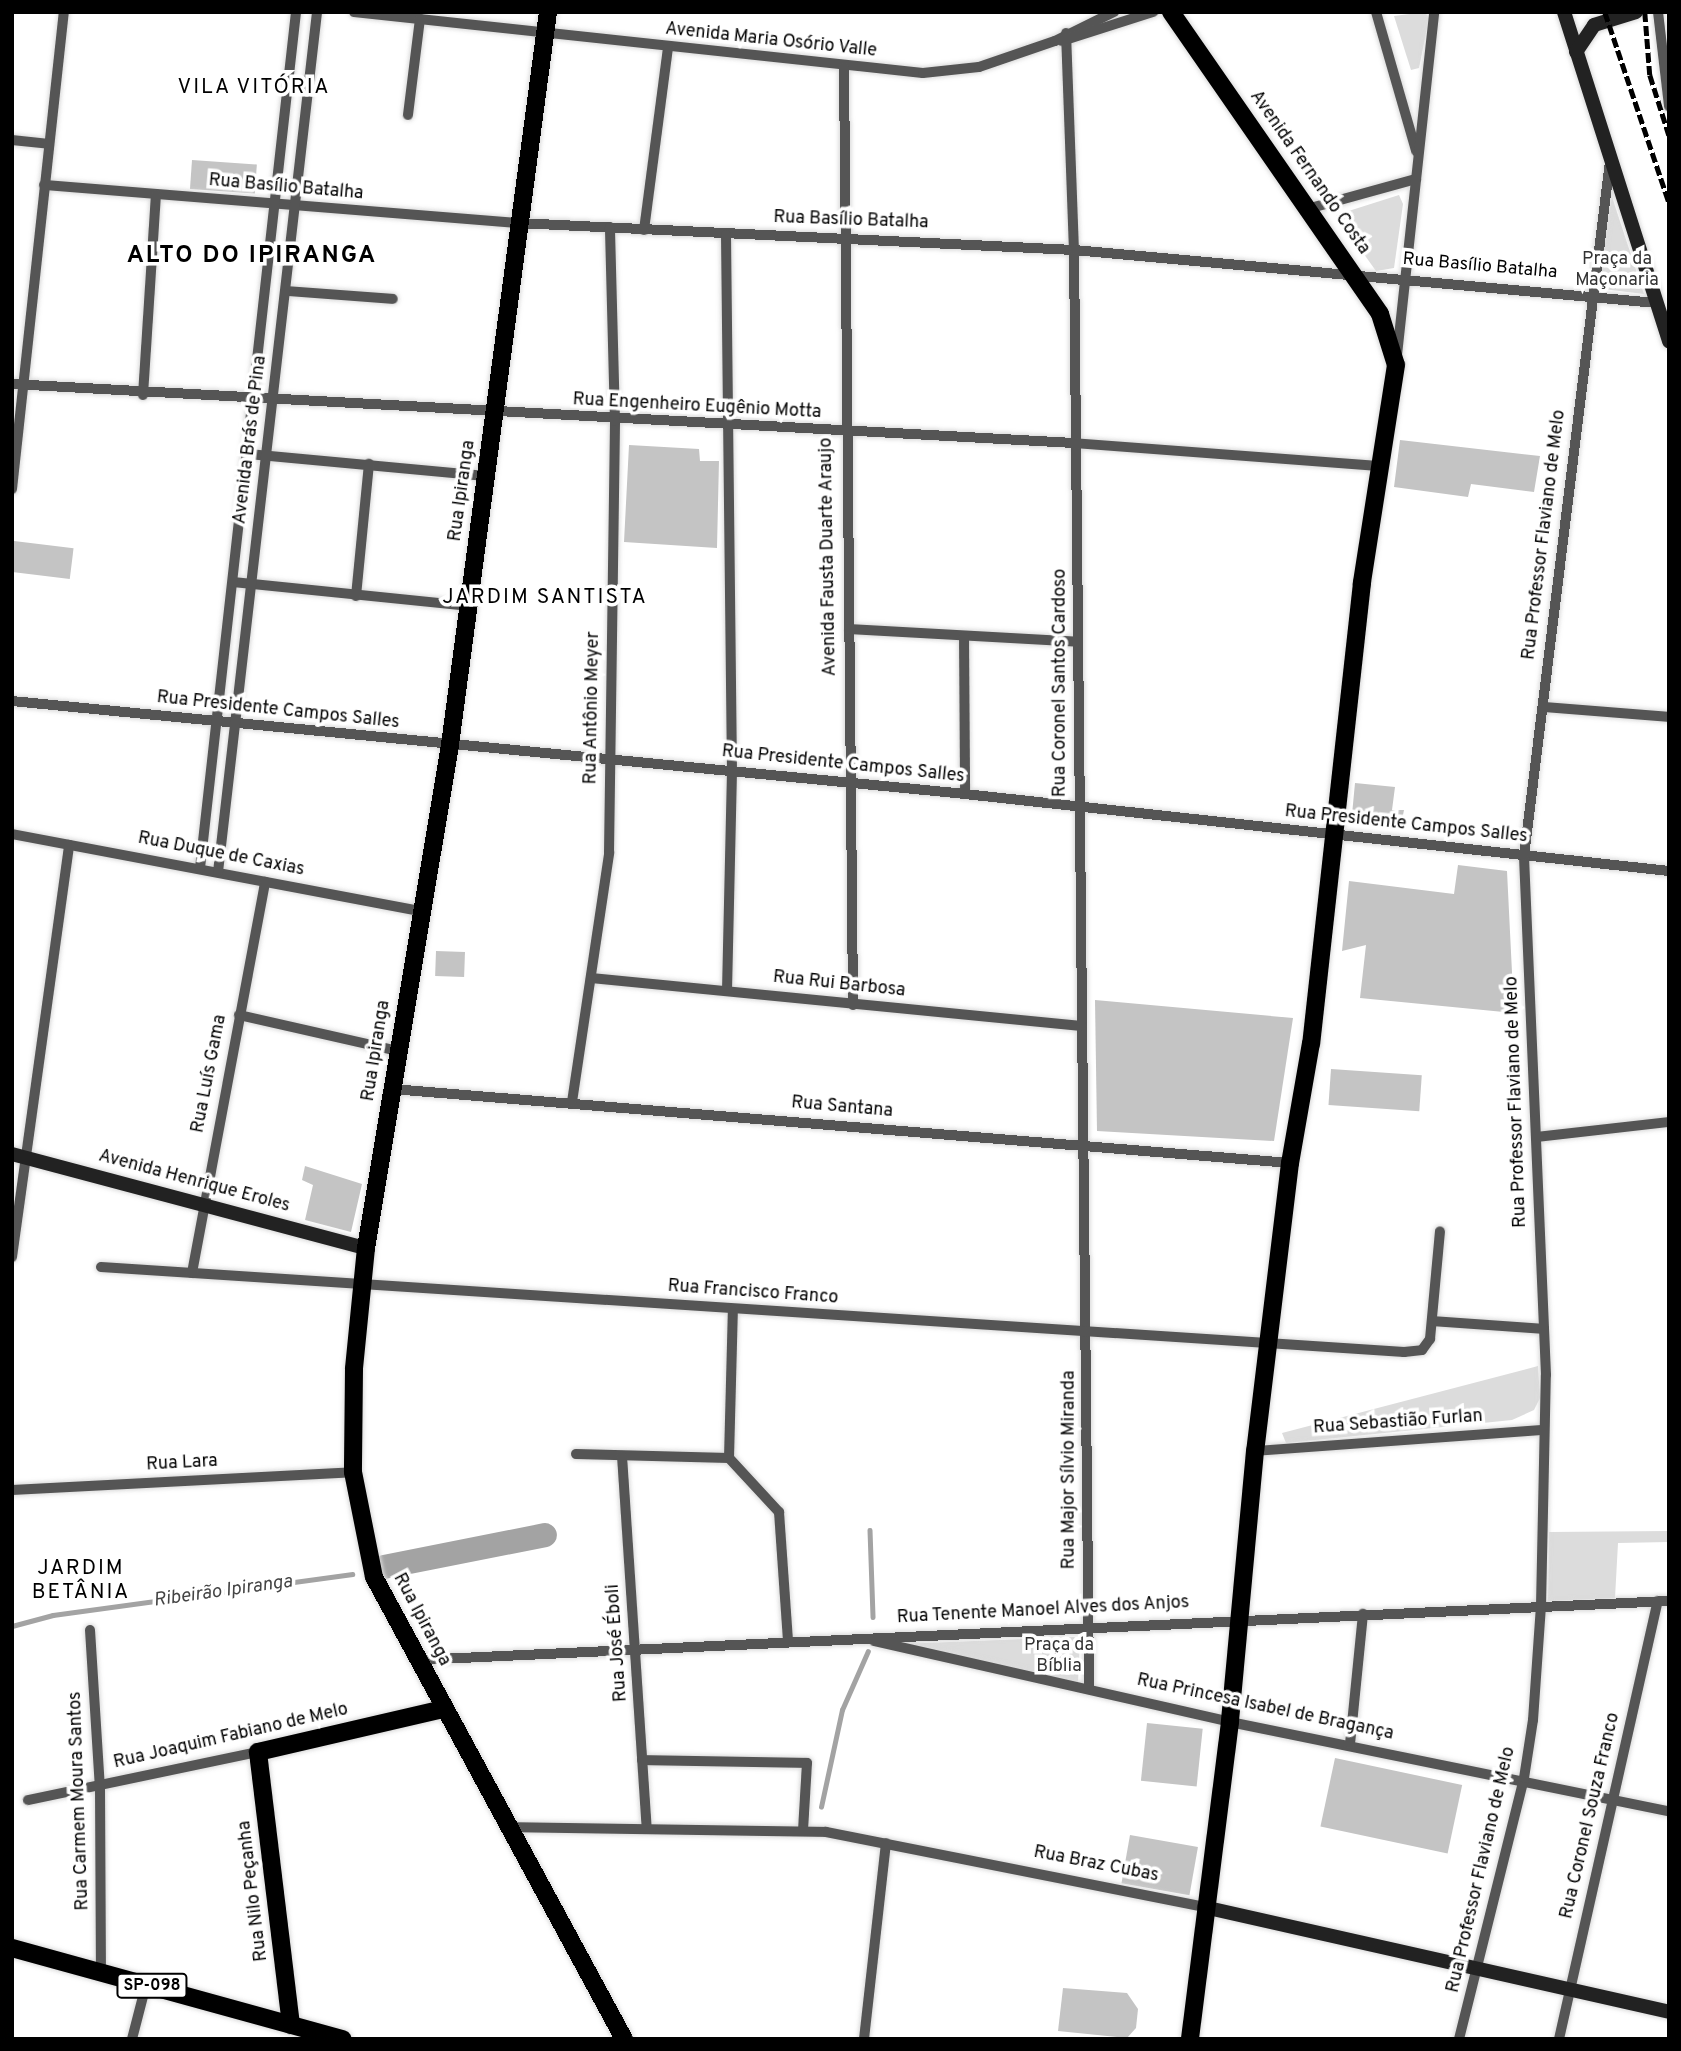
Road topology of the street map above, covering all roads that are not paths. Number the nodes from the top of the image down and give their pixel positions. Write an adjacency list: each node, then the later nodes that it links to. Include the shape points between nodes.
1 (64, 12): 23 (street)
2 (296, 12): 29 (street, Avenida Brás de Pina)
3 (317, 12): 30 (street, Avenida Brás de Pina)
4 (354, 12): 14 (street, Avenida Maria Osório Valle)
5 (548, 12): 15 (main road, Rua Ipiranga)
6 (1114, 12): 16 (street, Avenida Maria Osório Valle)
7 (1153, 12): 16 (street)
8 (1171, 12): 31 (main road, Avenida Fernando Costa)
9 (1376, 12): 24 (street)
10 (1434, 12): 24 (street)
11 (1564, 12): 18 (main road)
12 (1636, 12): 18 (main road, via 1594,24)
13 (1658, 12): 20 (street)
14 (420, 19): 15 (street, Avenida Maria Osório Valle); 21 (street)
15 (545, 33): 17 (street, Avenida Maria Osório Valle); 32 (main road, Rua Ipiranga)
16 (1068, 37): 19 (street, Avenida Maria Osório Valle, via 958,71); 37 (street, Rua Coronel Santos Cardoso)
17 (668, 48): 19 (street, Avenida Maria Osório Valle); 34 (street)
18 (1576, 52): 25 (main road)
19 (844, 67): 36 (street, Avenida Fausta Duarte Araujo)
20 (1669, 106)
21 (408, 114)
22 (12, 140): 23 (street)
23 (49, 144): 27 (street)
24 (1418, 156): 26 (street)
25 (1610, 160): 41 (street, Rua Professor Flaviano de Melo); 43 (main road)
26 (1416, 179): 31 (street); 39 (street)
27 (44, 185): 28 (street, Rua Basílio Batalha); 49 (street)
28 (156, 194): 29 (street, Rua Basílio Batalha); 50 (street)
29 (278, 206): 30 (street, Rua Basílio Batalha); 44 (street, Avenida Brás de Pina)
30 (298, 207): 32 (street, Rua Basílio Batalha); 40 (street, Avenida Brás de Pina)
31 (1307, 209): 38 (main road, Avenida Fernando Costa)
32 (518, 223): 33 (street, Rua Basílio Batalha); 53 (main road, Rua Ipiranga)
33 (610, 227): 34 (street, Rua Basílio Batalha); 54 (street, Rua Antônio Meyer)
34 (644, 230): 35 (street, Rua Basílio Batalha)
35 (726, 235): 36 (street, Rua Basílio Batalha); 55 (street)
36 (844, 238): 37 (street, Rua Basílio Batalha); 56 (street, Avenida Fausta Duarte Araujo)
37 (1074, 250): 38 (street, Rua Basílio Batalha); 57 (street, Rua Coronel Santos Cardoso)
38 (1356, 275): 39 (street, Rua Basílio Batalha); 47 (main road, Avenida Fernando Costa, via 1380,314)
39 (1406, 278): 41 (street, Rua Basílio Batalha); 47 (street)
40 (288, 290): 42 (street); 45 (street, Avenida Brás de Pina)
41 (1590, 294): 43 (street, Rua Basílio Batalha); 73 (street, Rua Professor Flaviano de Melo)
42 (393, 299)
43 (1656, 303): 46 (main road)
44 (263, 317): 45 (street); 51 (street, Avenida Brás de Pina)
45 (284, 320): 52 (street, Avenida Brás de Pina)
46 (1669, 342)
47 (1396, 365): 61 (main road)
48 (12, 384): 49 (street, Rua Engenheiro Eugênio Motta)
49 (24, 385): 50 (street, Rua Engenheiro Eugênio Motta); 63 (street)
50 (143, 395): 51 (street, Rua Engenheiro Eugênio Motta)
51 (252, 398): 52 (street, Rua Engenheiro Eugênio Motta); 58 (street, Avenida Brás de Pina)
52 (273, 400): 53 (street, Rua Engenheiro Eugênio Motta); 59 (street, Avenida Brás de Pina)
53 (497, 410): 54 (street, Rua Engenheiro Eugênio Motta); 62 (main road, Rua Ipiranga)
54 (615, 421): 55 (street, Rua Engenheiro Eugênio Motta); 78 (street, Rua Antônio Meyer)
55 (730, 428): 56 (street, Rua Engenheiro Eugênio Motta); 79 (street)
56 (844, 433): 57 (street, Rua Engenheiro Eugênio Motta); 69 (street, Avenida Fausta Duarte Araujo)
57 (1073, 443): 61 (street, Rua Engenheiro Eugênio Motta); 71 (street, Rua Coronel Santos Cardoso)
58 (248, 453): 59 (street); 65 (street, Avenida Brás de Pina)
59 (267, 454): 60 (street); 66 (street, Avenida Brás de Pina)
60 (369, 464): 62 (street); 67 (street)
61 (1380, 466): 84 (main road, via 1355,638)
62 (486, 475): 68 (main road, Rua Ipiranga)
63 (13, 483): 64 (street)
64 (12, 489)
65 (233, 582): 66 (street); 75 (street, Avenida Brás de Pina)
66 (251, 584): 67 (street); 76 (street, Avenida Brás de Pina)
67 (356, 596): 68 (street)
68 (468, 606): 77 (main road, Rua Ipiranga)
69 (849, 628): 70 (street); 80 (street, Avenida Fausta Duarte Araujo)
70 (964, 636): 71 (street); 81 (street)
71 (1078, 642): 82 (street, Rua Coronel Santos Cardoso)
72 (12, 701): 75 (street, Rua Presidente Campos Salles)
73 (1543, 707): 74 (street); 86 (street, Rua Professor Flaviano de Melo)
74 (1669, 717)
75 (217, 723): 76 (street, Rua Presidente Campos Salles); 87 (street, Avenida Brás de Pina)
76 (236, 726): 77 (street, Rua Presidente Campos Salles); 89 (street, Avenida Brás de Pina)
77 (450, 745): 78 (street, Rua Presidente Campos Salles); 91 (main road, Rua Ipiranga)
78 (610, 763): 79 (street, Rua Presidente Campos Salles); 92 (street, Rua Antônio Meyer, via 606,892)
79 (732, 771): 80 (street, Rua Presidente Campos Salles); 93 (street)
80 (850, 783): 81 (street, Rua Presidente Campos Salles); 94 (street, Avenida Fausta Duarte Araujo)
81 (965, 794): 82 (street, Rua Presidente Campos Salles)
82 (1079, 806): 84 (street, Rua Presidente Campos Salles); 96 (street, Rua Coronel Santos Cardoso)
83 (12, 834): 85 (street, Rua Duque de Caxias)
84 (1336, 836): 86 (street, Rua Presidente Campos Salles); 105 (main road)
85 (69, 845): 87 (street, Rua Duque de Caxias); 104 (street)
86 (1524, 856): 88 (street, Rua Presidente Campos Salles); 101 (street, Rua Professor Flaviano de Melo)
87 (200, 868): 89 (street, Rua Duque de Caxias)
88 (1669, 871)
89 (218, 872): 90 (street, Rua Duque de Caxias)
90 (265, 882): 91 (street, Rua Duque de Caxias); 95 (street, Rua Luís Gama)
91 (424, 912): 97 (main road, Rua Ipiranga)
92 (591, 978): 93 (street, Rua Rui Barbosa); 99 (street, Rua Antônio Meyer)
93 (727, 990): 94 (street, Rua Rui Barbosa)
94 (853, 1005): 96 (street, Rua Rui Barbosa)
95 (240, 1015): 97 (street); 106 (street, Rua Luís Gama)
96 (1083, 1026): 102 (street, Rua Coronel Santos Cardoso)
97 (397, 1051): 98 (main road, Rua Ipiranga)
98 (392, 1089): 99 (street, Rua Santana); 108 (main road, Rua Ipiranga)
99 (572, 1102): 102 (street, Rua Santana)
100 (1669, 1122): 101 (street)
101 (1537, 1137): 116 (street, Rua Professor Flaviano de Melo)
102 (1084, 1147): 105 (street, Rua Santana); 115 (street, Rua Coronel Santos Cardoso)
103 (12, 1154): 104 (main road, Avenida Henrique Eroles)
104 (29, 1159): 106 (main road, Avenida Henrique Eroles); 109 (street)
105 (1290, 1163): 117 (main road)
106 (204, 1203): 108 (main road, Avenida Henrique Eroles); 111 (street, Rua Luís Gama)
107 (1440, 1231): 114 (street)
108 (366, 1248): 112 (main road, Rua Ipiranga)
109 (12, 1257)
110 (101, 1267): 111 (street, Rua Francisco Franco)
111 (192, 1273): 112 (street, Rua Francisco Franco)
112 (362, 1280): 113 (street, Rua Francisco Franco); 123 (main road, Rua Ipiranga, via 353,1380)
113 (733, 1309): 115 (street, Rua Francisco Franco); 122 (street)
114 (1433, 1321): 116 (street); 117 (street, Rua Francisco Franco, via 1427,1345 1404,1352)
115 (1088, 1334): 117 (street, Rua Francisco Franco); 129 (street, Rua Major Sílvio Miranda)
116 (1544, 1335): 118 (street, Rua Professor Flaviano de Melo)
117 (1268, 1347): 119 (main road)
118 (1543, 1430): 119 (street, Rua Sebastião Furlan); 126 (street, Rua Professor Flaviano de Melo)
119 (1255, 1451): 128 (main road)
120 (576, 1454): 121 (street)
121 (622, 1456): 122 (street); 133 (street, Rua José Éboli)
122 (729, 1458): 132 (street, via 779,1512)
123 (354, 1472): 124 (street, Rua Lara); 134 (main road, Rua Ipiranga, via 371,1567)
124 (12, 1490)
125 (1664, 1601): 126 (street, Rua Tenente Manoel Alves dos Anjos); 143 (street, Rua Coronel Souza Franco)
126 (1541, 1606): 127 (street, Rua Tenente Manoel Alves dos Anjos); 141 (street, Rua Professor Flaviano de Melo)
127 (1363, 1614): 128 (street, Rua Tenente Manoel Alves dos Anjos); 138 (street)
128 (1239, 1620): 129 (street, Rua Tenente Manoel Alves dos Anjos); 137 (main road)
129 (1089, 1626): 131 (street, Rua Tenente Manoel Alves dos Anjos); 135 (street, Rua Major Sílvio Miranda)
130 (90, 1630): 142 (street, Rua Carmem Moura Santos)
131 (855, 1638): 132 (street, Rua Tenente Manoel Alves dos Anjos); 135 (street, Rua Princesa Isabel de Bragança)
132 (788, 1641): 133 (street, Rua Tenente Manoel Alves dos Anjos)
133 (636, 1649): 134 (street, Rua Tenente Manoel Alves dos Anjos); 140 (street, Rua José Éboli)
134 (418, 1660): 136 (main road, Rua Ipiranga)
135 (1089, 1689): 137 (street, Rua Princesa Isabel de Bragança)
136 (443, 1709): 139 (main road, Rua Joaquim Fabiano de Melo); 146 (main road, Rua Ipiranga)
137 (1230, 1722): 138 (street, Rua Princesa Isabel de Bragança); 150 (main road)
138 (1350, 1744): 141 (street, Rua Princesa Isabel de Bragança)
139 (258, 1752): 142 (street, Rua Joaquim Fabiano de Melo); 157 (main road, Rua Nilo Peçanha)
140 (642, 1760): 147 (street, Rua José Éboli); 148 (street, via 807,1763)
141 (1524, 1778): 143 (street, Rua Princesa Isabel de Bragança); 152 (street, Rua Professor Flaviano de Melo)
142 (100, 1788): 144 (street, Rua Joaquim Fabiano de Melo); 153 (street, Rua Carmem Moura Santos)
143 (1612, 1798): 145 (street, Rua Princesa Isabel de Bragança); 155 (street, Rua Coronel Souza Franco)
144 (28, 1800)
145 (1669, 1811)
146 (506, 1827): 147 (street, Rua Braz Cubas); 160 (main road, Rua Ipiranga)
147 (647, 1828): 148 (street, Rua Braz Cubas)
148 (803, 1830): 149 (street, Rua Braz Cubas)
149 (886, 1843): 150 (street, Rua Braz Cubas); 161 (street)
150 (1204, 1907): 152 (main road, Rua Braz Cubas); 162 (main road)
151 (12, 1948): 153 (main road, SP-098)
152 (1478, 1970): 155 (main road, Rua Braz Cubas); 163 (street, Rua Professor Flaviano de Melo)
153 (100, 1972): 154 (main road, SP-098)
154 (146, 1985): 157 (main road, SP-098); 158 (street)
155 (1571, 1991): 156 (main road, Rua Braz Cubas); 164 (street, Rua Coronel Souza Franco)
156 (1669, 2012)
157 (292, 2025): 159 (main road, SP-098)
158 (132, 2039)
159 (342, 2039)
160 (624, 2039)
161 (864, 2039)
162 (1190, 2039)
163 (1459, 2039)
164 (1559, 2039)

